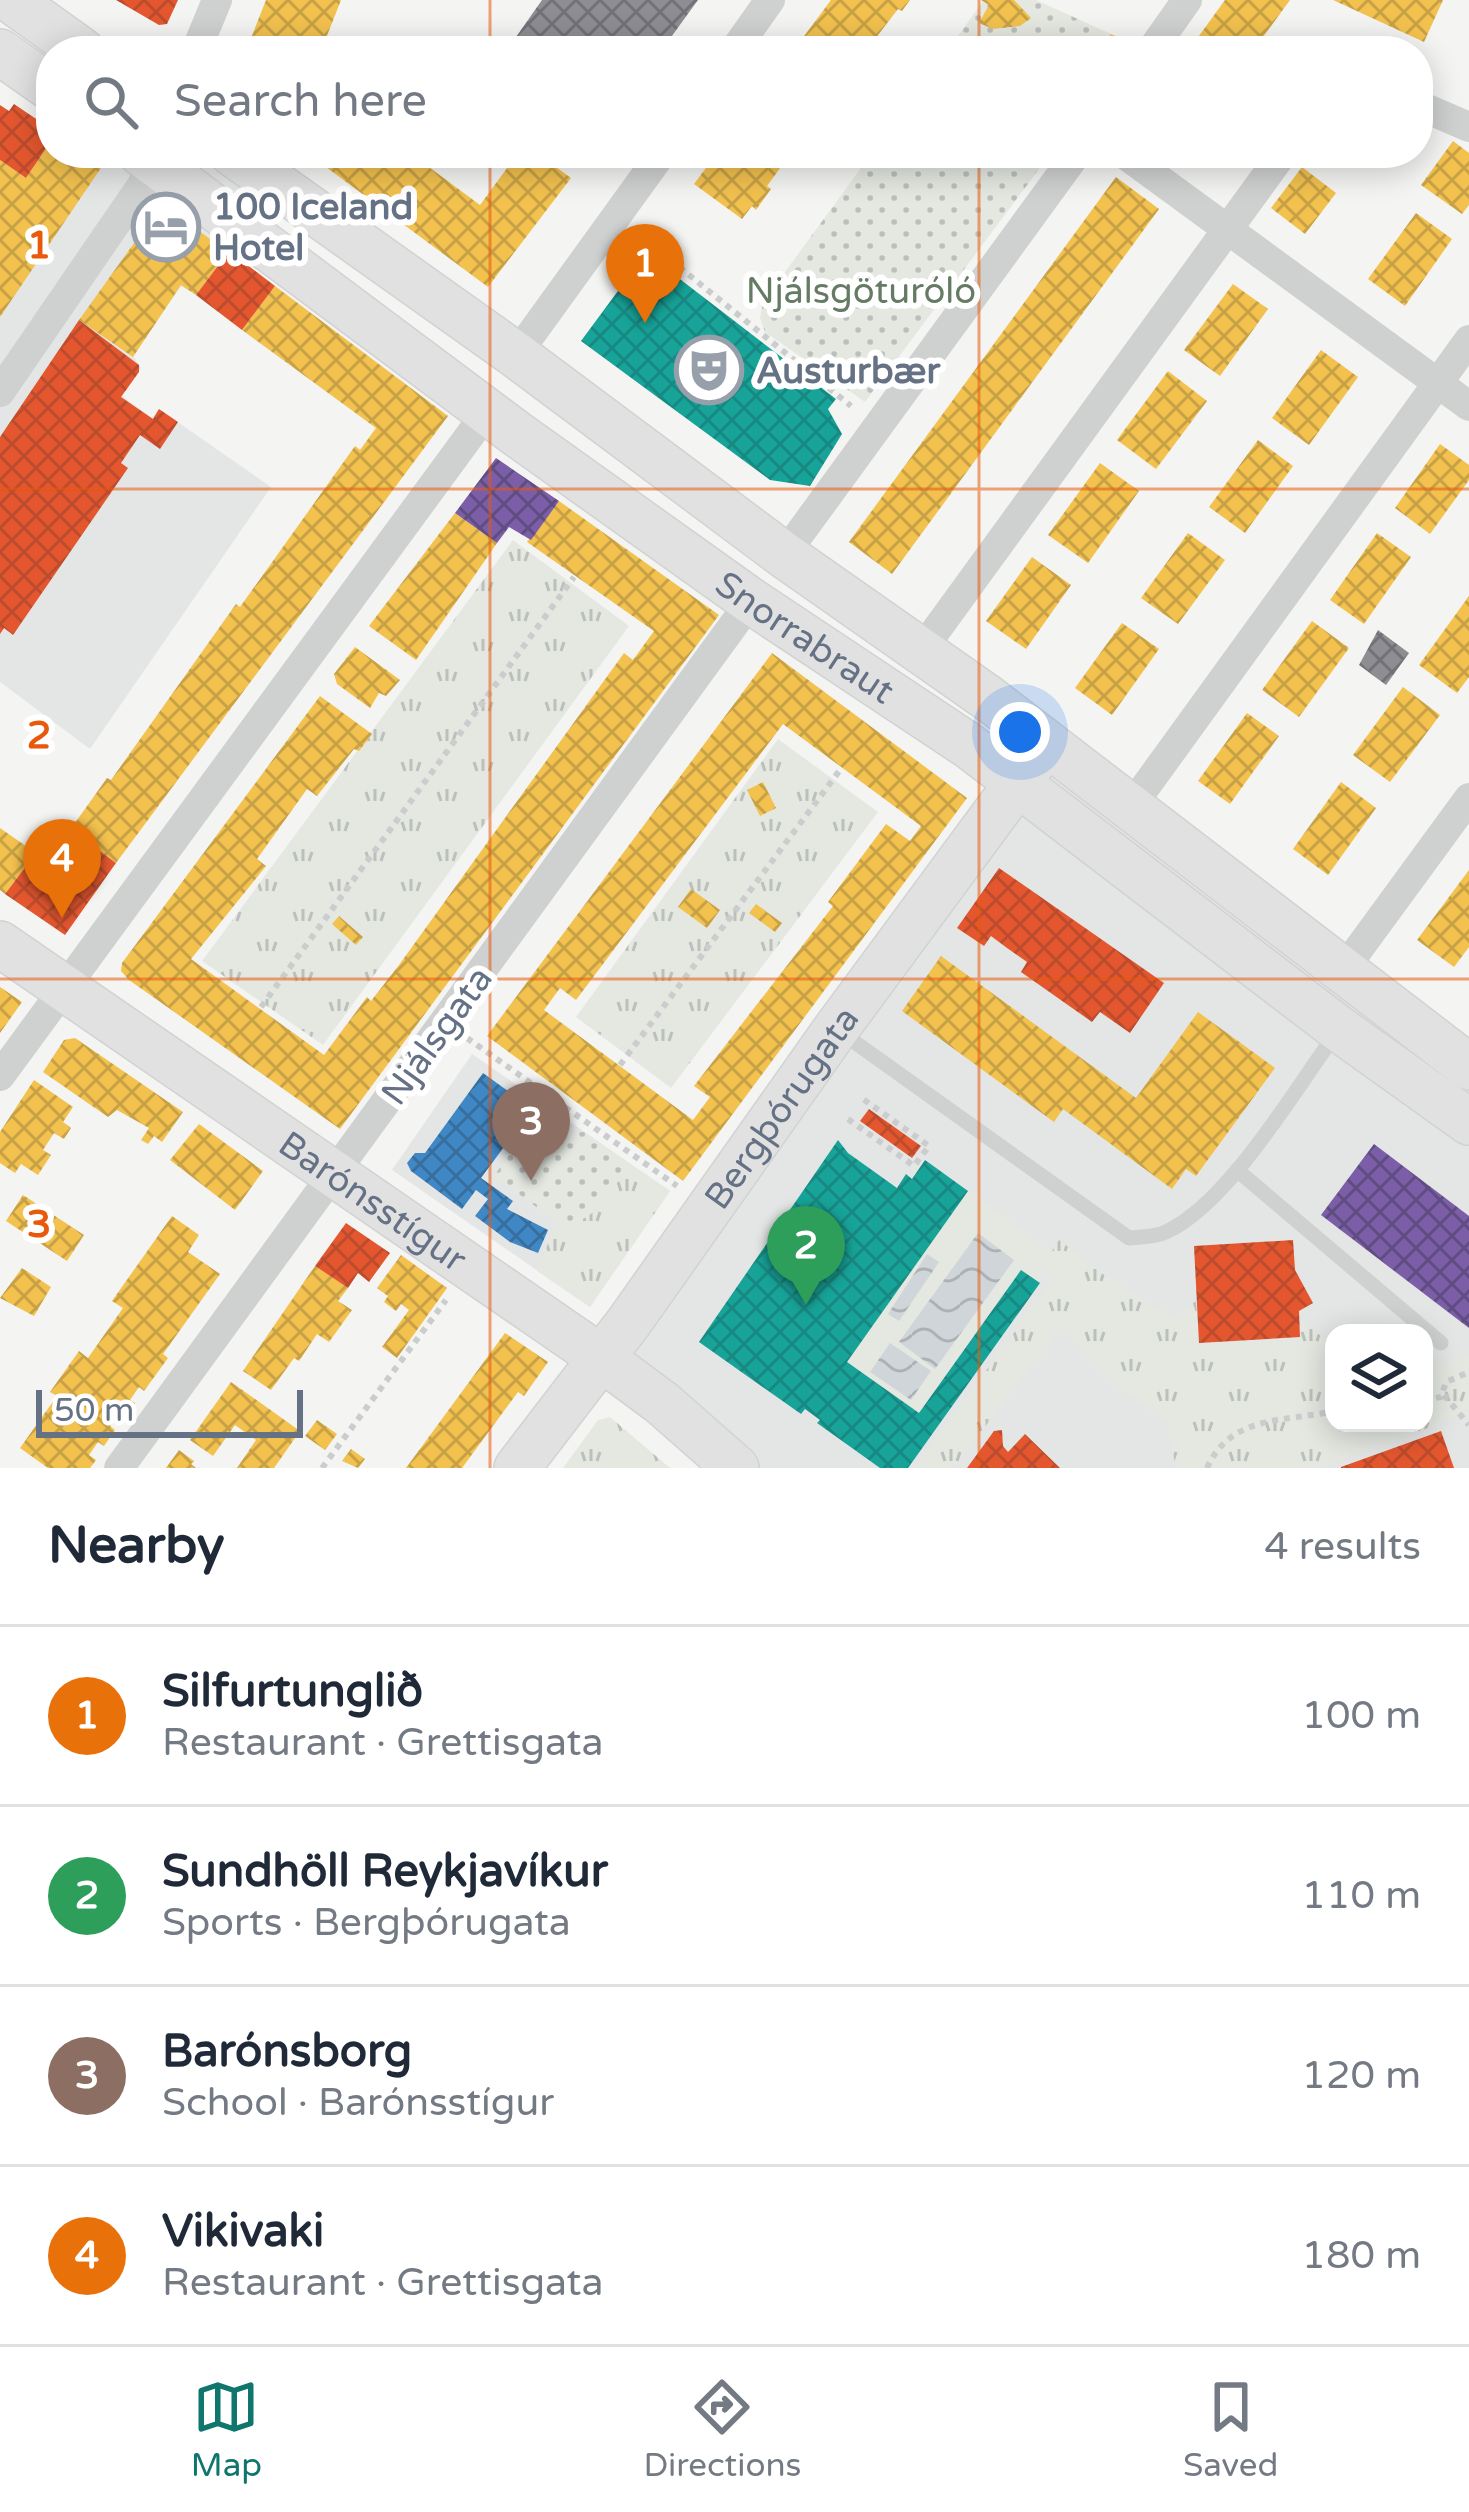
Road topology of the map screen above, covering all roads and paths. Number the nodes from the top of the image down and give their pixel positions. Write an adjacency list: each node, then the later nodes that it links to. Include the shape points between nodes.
1 (10, 0): 5 (main road)
2 (217, 0): 6 (street)
3 (770, 0): 7 (street)
4 (1187, 0): 8 (street)
5 (61, 36)
6 (202, 36)
7 (745, 36)
8 (1161, 36)
9 (0, 52): 10 (main road)
10 (36, 77)
11 (1433, 111): 12 (street)
12 (1469, 127)
13 (147, 168): 25 (street)
14 (171, 168): 27 (main road, Snorrabraut)
15 (253, 168): 23 (main road, Snorrabraut)
16 (651, 168): 20 (street)
17 (1066, 168): 28 (street)
18 (1144, 168): 21 (street)
19 (1272, 168): 21 (street)
20 (617, 217): 23 (street); 28 (path)
21 (1228, 228): 24 (street); 32 (street)
22 (1469, 340): 24 (street)
23 (516, 356): 29 (main road, Snorrabraut)
24 (1438, 382): 26 (street); 37 (street)
25 (0, 392)
26 (1469, 406)
27 (487, 412): 31 (main road, Snorrabraut); 40 (street)
28 (878, 427): 29 (street)
29 (784, 555): 32 (main road, Snorrabraut)
30 (574, 578): 41 (path)
31 (751, 601): 35 (main road, Snorrabraut); 42 (street, Njálsgata)
32 (921, 651): 33 (main road, Snorrabraut)
33 (1046, 745): 35 (main road, Bergþórugata); 37 (main road, Snorrabraut)
34 (840, 770): 45 (path)
35 (1017, 783): 43 (main road, Bergþórugata); 44 (main road, Snorrabraut)
36 (1469, 798): 39 (street)
37 (1130, 808): 39 (main road, Snorrabraut)
38 (0, 944): 40 (main road, Barónsstígur)
39 (1341, 973): 46 (main road, Snorrabraut)
40 (64, 988): 47 (street); 52 (main road, Barónsstígur)
41 (261, 1007)
42 (445, 1022): 52 (street, Njálsgata); 53 (path)
43 (836, 1029): 51 (lane, via 1129,1238 1163,1234 1195,1214); 53 (main road, Bergþórugata)
44 (1339, 1029): 50 (main road, Snorrabraut); 51 (lane)
45 (620, 1065)
46 (1469, 1067)
47 (0, 1076)
48 (862, 1099): 49 (path, via 928,1146 914,1166)
49 (848, 1119)
50 (1469, 1122)
51 (1237, 1170): 55 (lane)
52 (335, 1174): 56 (main road, Barónsstígur); 62 (street, Njálsgata)
53 (708, 1208): 56 (main road, Bergþórugata)
54 (455, 1287): 63 (path)
55 (1441, 1343)
56 (600, 1357): 64 (main road, Bergþórugata); 65 (main road, Barónsstígur)
57 (1469, 1372): 58 (path, via 1446,1382)
58 (1444, 1395): 59 (path); 61 (path)
59 (1433, 1398)
60 (1325, 1412): 66 (path, via 1237,1430)
61 (1469, 1425)
62 (119, 1468)
63 (322, 1468)
64 (517, 1468)
65 (736, 1468)
66 (1207, 1468)

